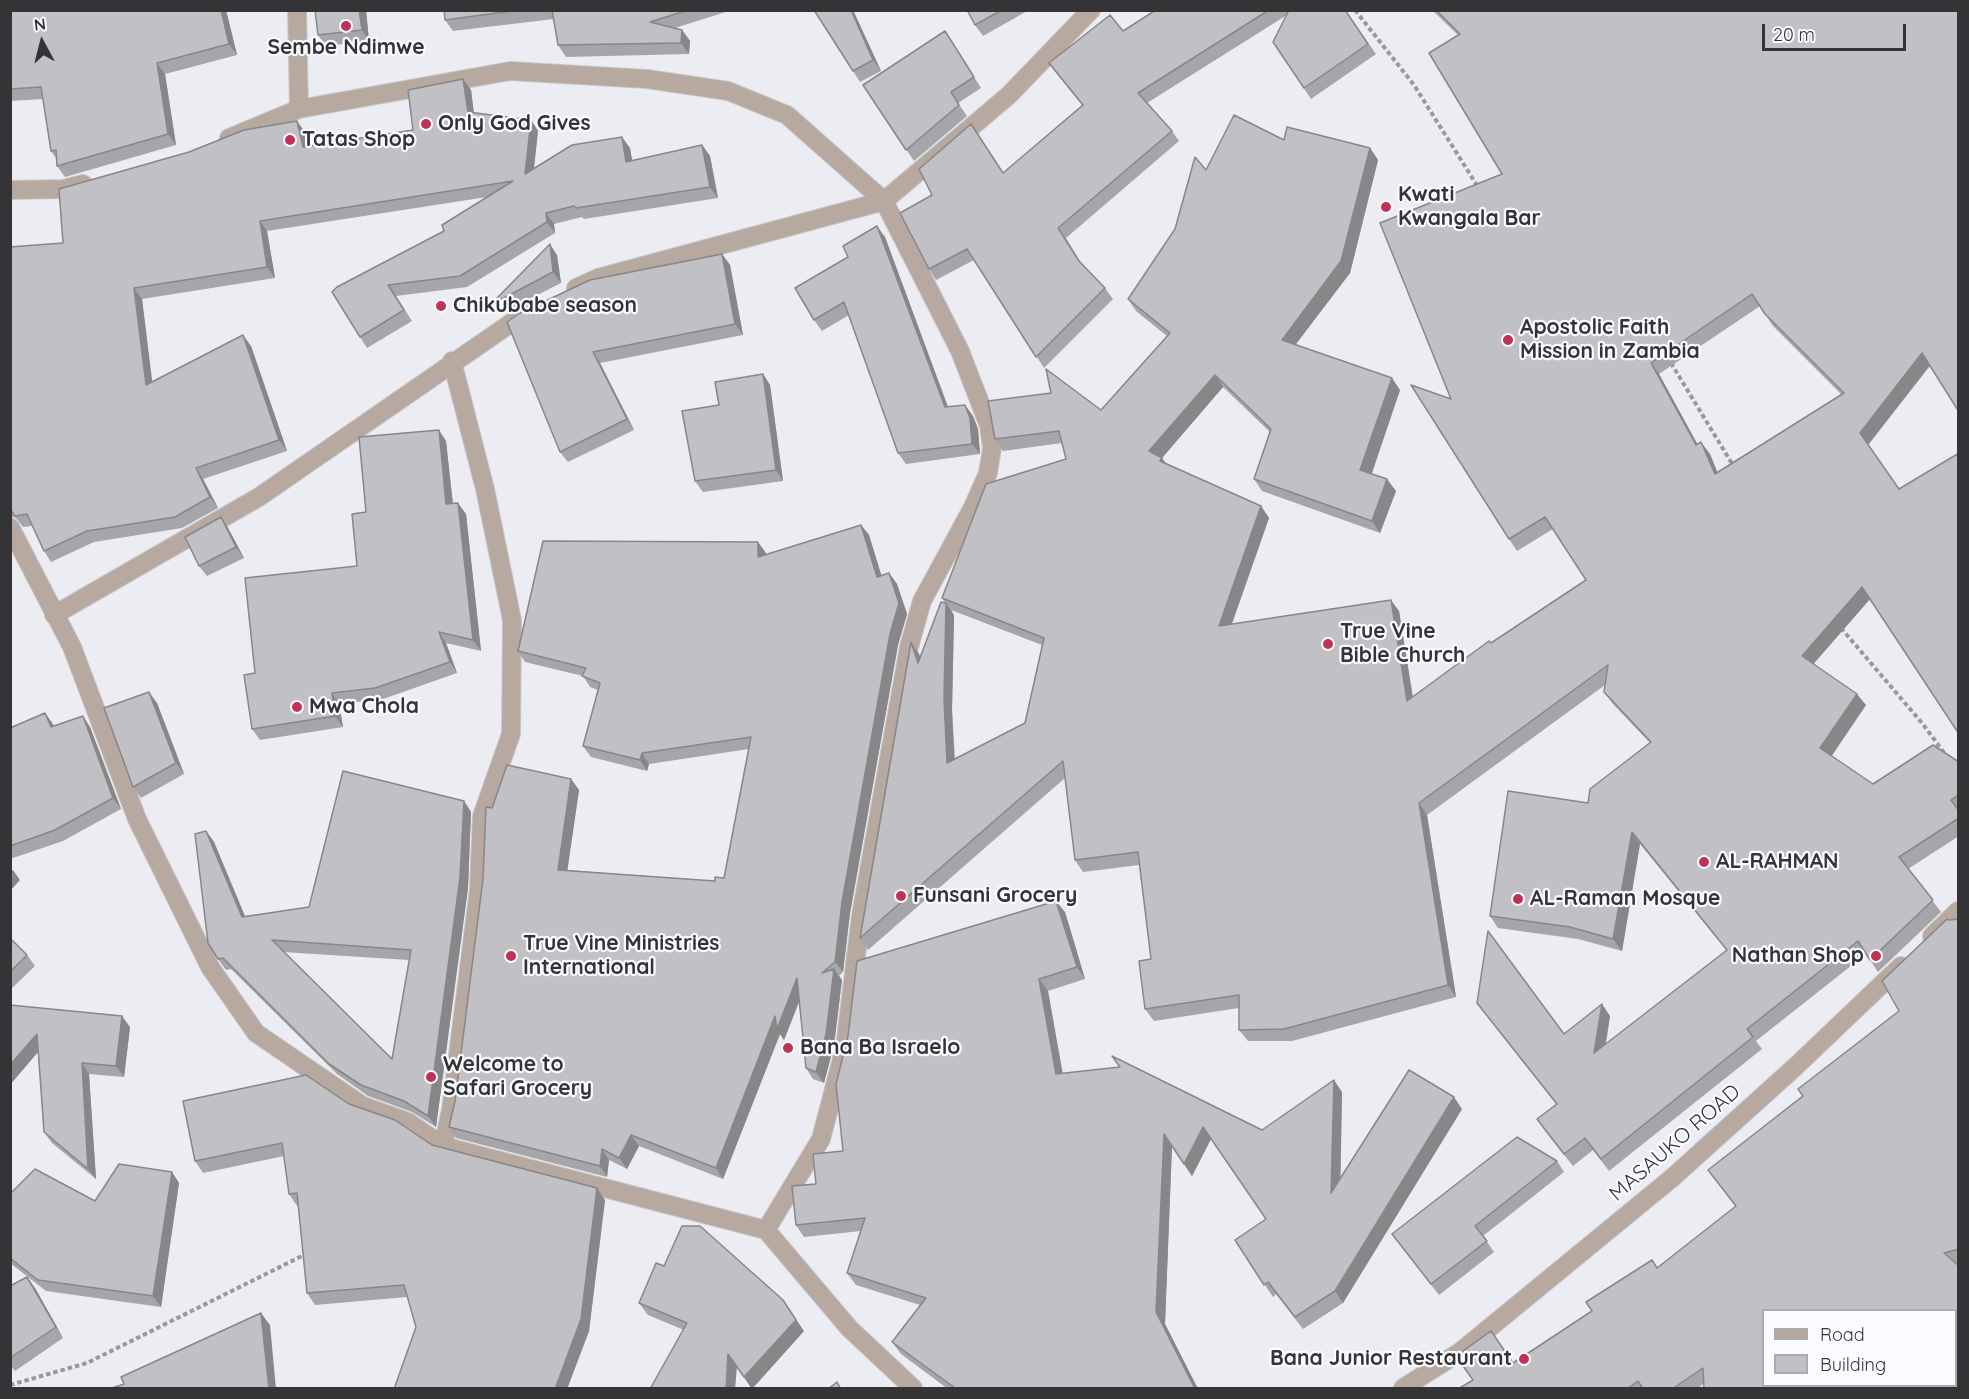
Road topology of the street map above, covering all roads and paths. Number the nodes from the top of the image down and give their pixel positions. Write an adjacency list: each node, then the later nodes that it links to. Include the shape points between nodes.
1 (297, 10): 4 (street)
2 (1091, 10): 9 (street, via 1009,95)
3 (1355, 10): 8 (path, via 1414,85)
4 (299, 109): 5 (street); 9 (street, via 510,70 647,79 728,91 787,115)
5 (215, 144)
6 (97, 180): 7 (street, via 64,189)
7 (10, 190)
8 (1483, 195)
9 (884, 201): 10 (street, via 598,278); 21 (street, via 960,351 989,426 992,448 988,472 973,507 922,601 909,647 861,915 845,1047 821,1139)
10 (560, 296)
11 (541, 305): 13 (street)
12 (1667, 356): 14 (path)
13 (452, 361): 16 (street, via 259,497); 20 (street, via 512,620 511,734 482,816 479,889 452,1110)
14 (1738, 473)
15 (10, 527): 16 (street)
16 (54, 615): 20 (street, via 72,647 137,819 210,968 256,1034 363,1106 408,1122)
17 (1834, 618): 18 (path)
18 (1946, 756)
19 (1959, 910): 25 (street, MASAUKO ROAD, via 1672,1178 1460,1352)
20 (443, 1146): 21 (street)
21 (766, 1230): 24 (street, via 849,1328)
22 (318, 1248): 23 (path, via 87,1363)
23 (10, 1385)
24 (913, 1389)
25 (1403, 1389)

